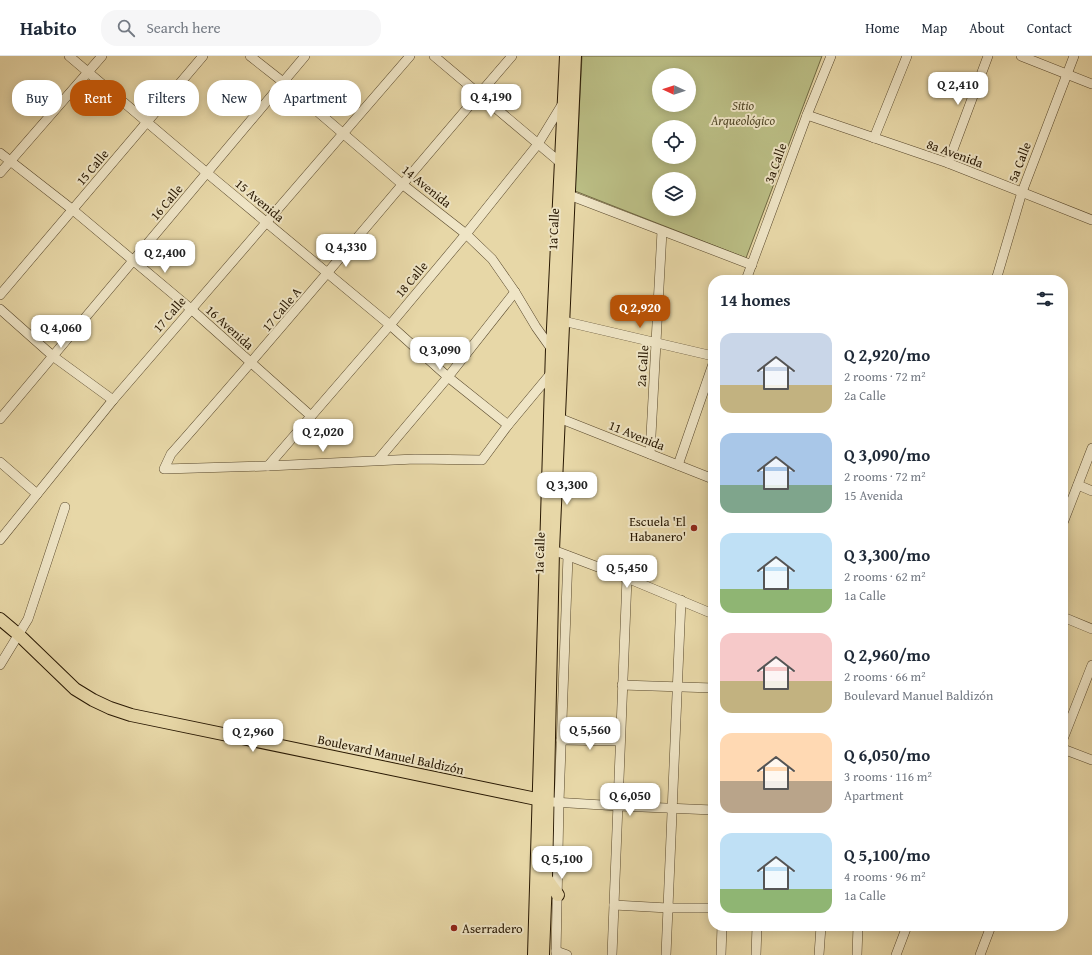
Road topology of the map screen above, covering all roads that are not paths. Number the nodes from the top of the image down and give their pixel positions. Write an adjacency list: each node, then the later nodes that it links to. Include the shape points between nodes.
1 (69, 56): 16 (street, 15 Avenida)
2 (102, 56): 16 (street)
3 (203, 56): 26 (street, 15 Calle)
4 (250, 56): 18 (street, 14 Avenida)
5 (306, 56): 19 (street, 16 Calle)
6 (410, 56): 27 (street, 17 Calle)
7 (434, 56): 21 (street)
8 (512, 56): 21 (street, 17 Calle A)
9 (566, 56): 23 (main road, 1a Calle)
10 (575, 56): 38 (main road, 1a Calle)
11 (831, 56): 24 (street, 3a Calle)
12 (907, 56): 28 (street)
13 (988, 56): 32 (street)
14 (1020, 56): 17 (street)
15 (1074, 56): 17 (street, 5a Calle)
16 (88, 73): 26 (street, 15 Avenida); 31 (street)
17 (1067, 74): 20 (street); 37 (street, 5a Calle)
18 (280, 80)
19 (285, 80)
20 (1092, 84)
21 (479, 94): 29 (street); 36 (street, 17 Calle A)
22 (269, 99): 35 (street, 16 Calle)
23 (564, 101): 29 (street, 18 Calle); 33 (main road, 1a Calle)
24 (807, 114): 28 (street, 8a Avenida); 45 (street, 3a Calle)
25 (324, 116): 27 (street, 14 Avenida)
26 (147, 122): 35 (street, 15 Avenida); 39 (street, 15 Calle)
27 (345, 133): 36 (street, 14 Avenida); 41 (street, 17 Calle)
28 (874, 138): 32 (street, 8a Avenida)
29 (538, 144): 33 (street); 43 (street, 18 Calle)
30 (0, 154): 31 (street, 16 Avenida)
31 (10, 162): 34 (street); 39 (street, 16 Avenida)
32 (948, 163): 37 (street, 8a Avenida)
33 (562, 164): 56 (main road, 1a Calle)
34 (0, 173)
35 (207, 173): 41 (street, 15 Avenida); 44 (street, 16 Calle)
36 (402, 184): 43 (street, 14 Avenida); 46 (street, 17 Calle A)
37 (1022, 192): 40 (street, 8a Avenida); 48 (street, 5a Calle)
38 (569, 195): 42 (street); 53 (main road, 1a Calle)
39 (72, 210): 44 (street, 16 Avenida); 50 (street, 15 Calle)
40 (1092, 220)
41 (266, 222): 46 (street, 15 Avenida); 52 (street, 17 Calle)
42 (662, 231): 45 (street); 55 (street, 2a Calle)
43 (466, 234): 49 (street, 14 Avenida, via 492,259); 54 (street, 18 Calle)
44 (134, 261): 52 (street, 16 Avenida); 58 (street, 16 Calle)
45 (752, 264): 47 (street, 3a Calle)
46 (328, 274): 54 (street, 15 Avenida); 59 (street, 17 Calle A)
47 (748, 275)
48 (997, 275)
49 (515, 292): 56 (street, 14 Avenida); 61 (street)
50 (0, 295)
51 (0, 309): 58 (street)
52 (191, 309): 59 (street, 16 Avenida); 63 (street, 17 Calle)
53 (563, 321): 55 (street); 60 (main road, 1a Calle)
54 (390, 325): 61 (street, 15 Avenida); 64 (street, 18 Calle)
55 (657, 344): 57 (street); 69 (street, 2a Calle)
56 (552, 349): 60 (main road, 1a Calle)
57 (708, 355)
58 (54, 356): 63 (street); 66 (street, 16 Calle)
59 (252, 364): 64 (street, 16 Avenida); 73 (street, 17 Calle A, via 172,454 164,469)
60 (558, 368): 65 (main road, 1a Calle); 67 (street)
61 (448, 377): 67 (street, 15 Avenida); 70 (street)
62 (708, 378): 72 (street)
63 (113, 400): 77 (street, 17 Calle)
64 (311, 416): 73 (street, 18 Calle)
65 (555, 418): 69 (street, 11 Avenida); 81 (main road, 1a Calle)
66 (0, 419)
67 (508, 425): 70 (street, via 482,460)
68 (1092, 448): 75 (street)
69 (650, 454): 72 (street, 11 Avenida)
70 (378, 460): 73 (street)
71 (0, 462): 77 (street)
72 (678, 465): 74 (street, 11 Avenida)
73 (268, 466)
74 (708, 477)
75 (1078, 485): 76 (street); 79 (street)
76 (1092, 491)
77 (37, 494): 80 (street, 17 Calle)
78 (65, 507): 89 (street, via 28,619)
79 (1068, 510)
80 (0, 540)
81 (549, 550): 82 (street); 100 (main road, 1a Calle)
82 (568, 556): 83 (street); 96 (street, 1a Calle)
83 (627, 578): 84 (street); 92 (street)
84 (680, 600): 85 (street); 93 (street)
85 (708, 612)
86 (0, 619): 89 (main road, Boulevard Manuel Baldizón)
87 (1068, 619): 88 (street)
88 (1092, 628)
89 (19, 635): 90 (street); 100 (main road, Boulevard Manuel Baldizón, via 75,689 92,700 131,715)
90 (0, 665)
91 (1092, 665): 95 (street)
92 (622, 685): 93 (street); 97 (street)
93 (677, 688): 94 (street); 102 (street)
94 (708, 688)
95 (1068, 726)
96 (561, 740): 97 (street); 100 (street, 1a Calle)
97 (620, 741): 101 (street)
98 (1068, 751): 99 (street)
99 (1092, 760)
100 (548, 801): 101 (street); 104 (main road, 1a Calle); 106 (street, 1a Calle)
101 (618, 806): 102 (street); 107 (street)
102 (672, 809): 103 (street); 108 (street)
103 (708, 810)
104 (542, 857): 105 (main road, 1a Calle); 117 (main road, 1a Calle)
105 (546, 878): 106 (main road); 118 (main road, 1a Calle)
106 (558, 895): 116 (street, 1a Calle)
107 (614, 905): 108 (street); 120 (street)
108 (668, 908): 109 (street); 121 (street)
109 (708, 908)
110 (722, 931): 122 (street)
111 (758, 931): 123 (street)
112 (820, 931): 124 (street)
113 (858, 931): 125 (street)
114 (905, 931): 126 (street)
115 (989, 931): 127 (street)
116 (556, 953): 119 (street)
117 (534, 955)
118 (543, 955)
119 (567, 955)
120 (612, 955)
121 (666, 955)
122 (721, 955)
123 (756, 955)
124 (819, 955)
125 (857, 955)
126 (896, 955)
127 (980, 955)

